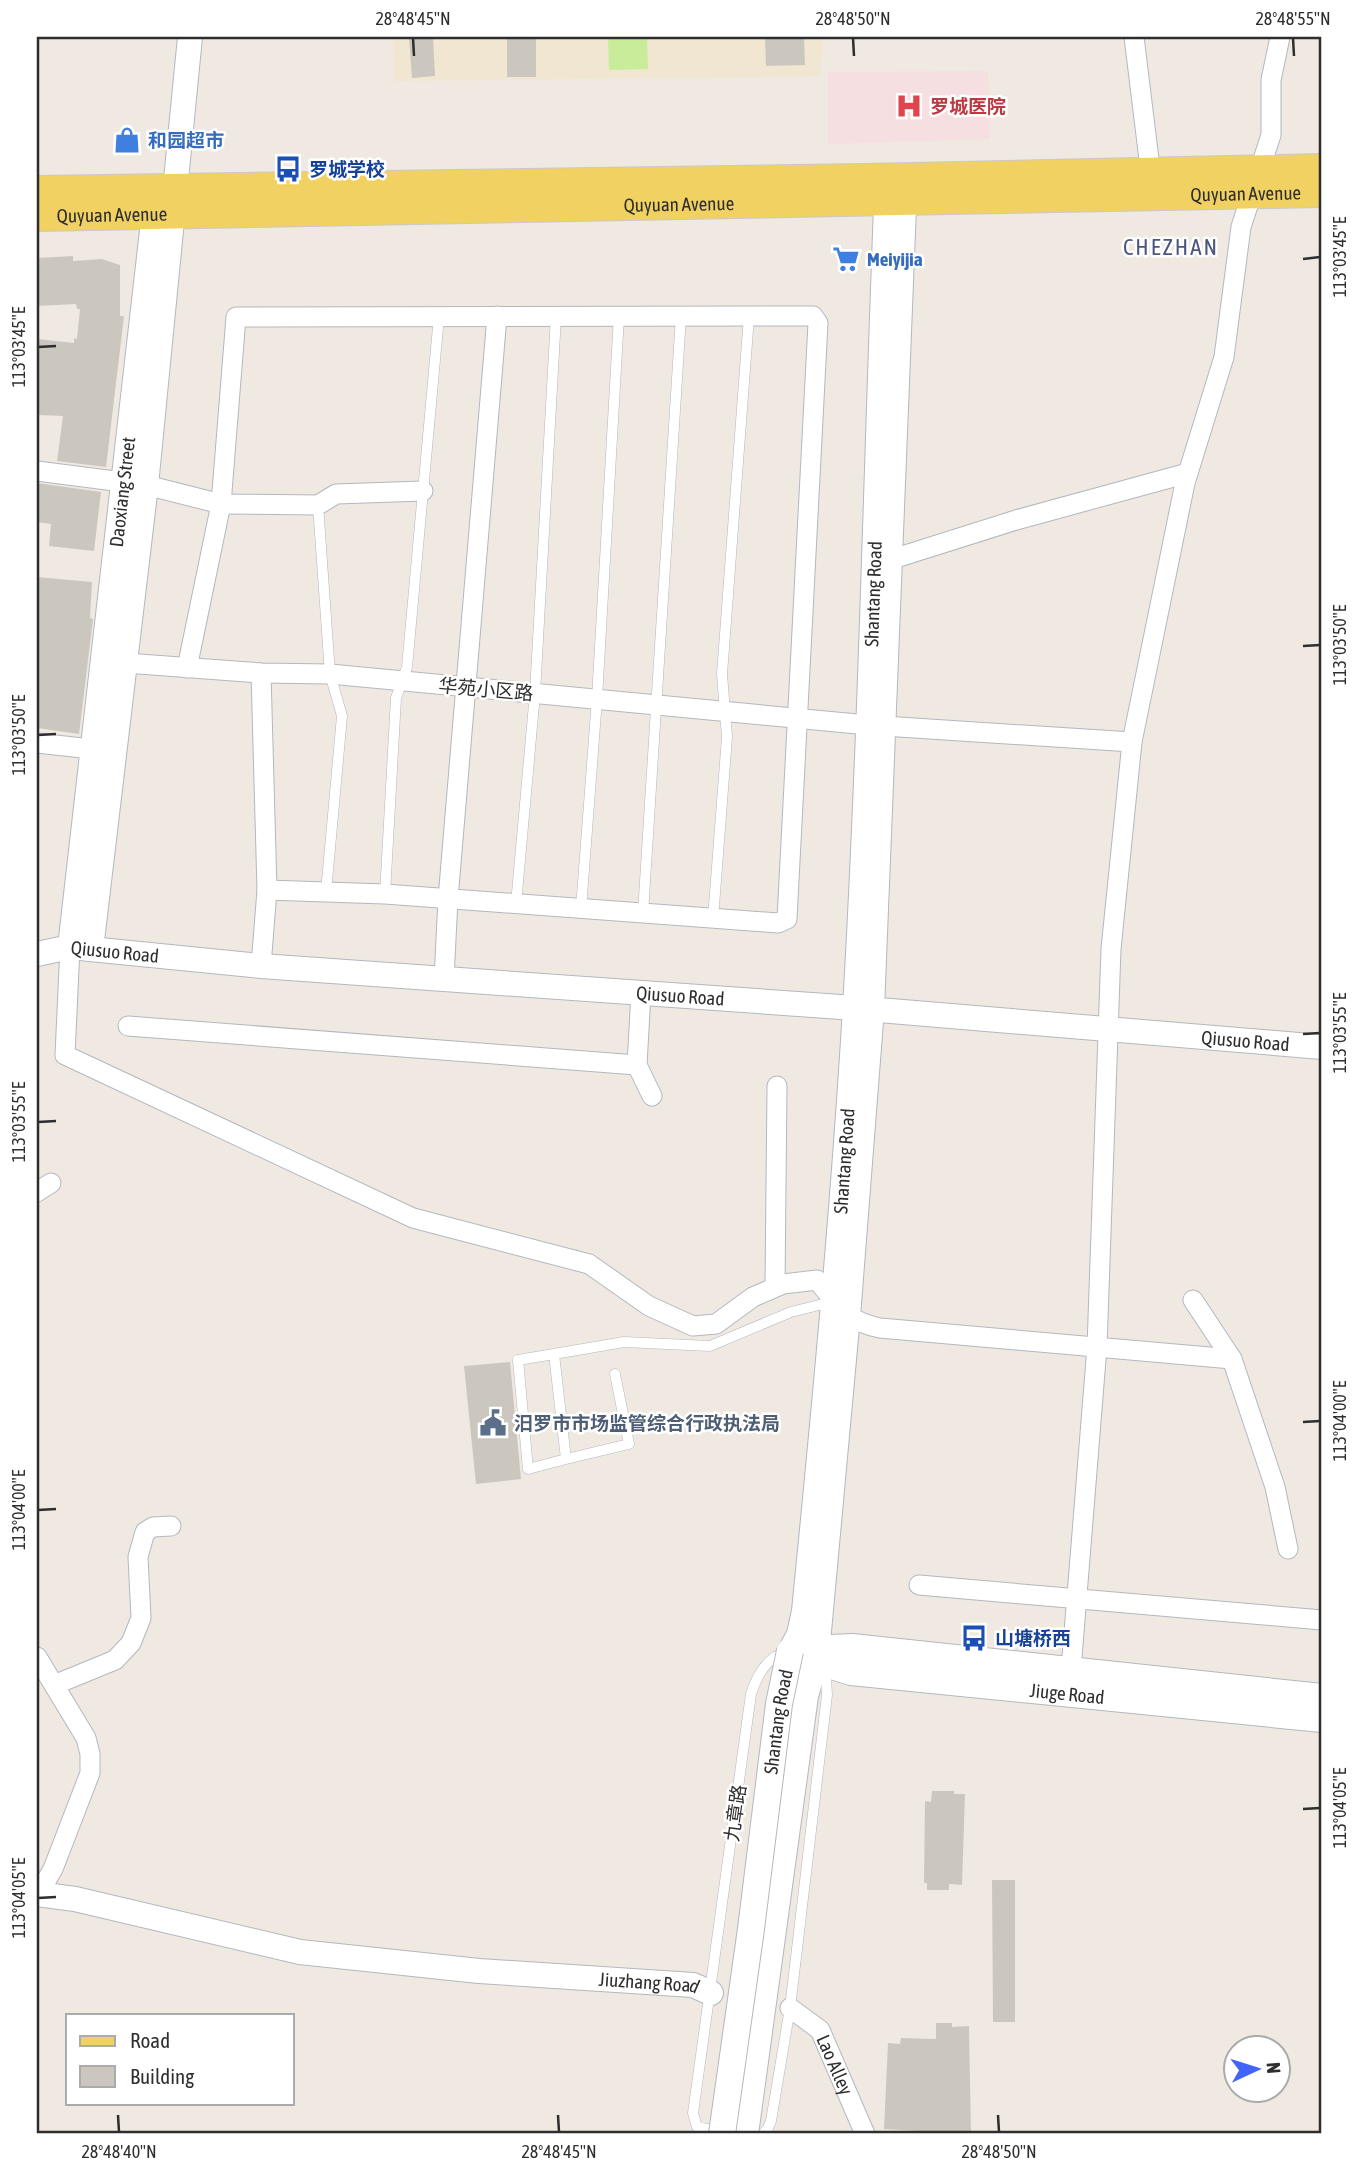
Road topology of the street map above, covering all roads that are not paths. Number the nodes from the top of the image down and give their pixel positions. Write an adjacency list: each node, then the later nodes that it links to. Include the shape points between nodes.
1 (175, 37): 11 (street, Daoxiang Street)
2 (190, 37): 11 (street)
3 (1134, 37): 7 (street)
4 (1280, 37): 6 (street, via 1271,80 1272,127)
5 (1322, 169): 6 (main road, Quyuan Avenue)
6 (1254, 182): 7 (main road, Quyuan Avenue); 10 (main road, Quyuan Avenue); 20 (street, via 1241,227 1224,357)
7 (1152, 184): 8 (main road, Quyuan Avenue)
8 (896, 189): 11 (main road, Quyuan Avenue); 25 (street, Shantang Road)
9 (37, 191): 11 (main road, Quyuan Avenue)
10 (1322, 192)
11 (165, 202): 12 (main road, Quyuan Avenue); 21 (street, Daoxiang Street)
12 (37, 216)
13 (439, 316): 14 (street); 22 (lane); 23 (street, via 236,317)
14 (497, 316): 15 (street); 31 (street)
15 (556, 316): 16 (street); 32 (lane)
16 (619, 316): 17 (street); 33 (lane)
17 (681, 316): 18 (street); 34 (lane)
18 (749, 316): 35 (lane); 36 (street, via 813,316 818,323)
19 (37, 471): 21 (street)
20 (1188, 473): 25 (street); 38 (street)
21 (135, 484): 23 (street); 26 (street, Daoxiang Street)
22 (423, 491): 24 (street, via 336,494); 30 (lane)
23 (221, 504): 24 (street); 27 (street)
24 (318, 505): 29 (lane)
25 (882, 562): 37 (street, Shantang Road)
26 (114, 662): 27 (street, 华苑小区路); 40 (street, Daoxiang Street); 49 (street)
27 (187, 668): 28 (street, 华苑小区路)
28 (261, 673): 29 (street, 华苑小区路); 41 (street)
29 (330, 674): 30 (street, 华苑小区路); 42 (lane, via 342,716)
30 (402, 681): 31 (street, 华苑小区路); 43 (lane, via 396,698)
31 (467, 687): 32 (street, 华苑小区路); 44 (street)
32 (535, 693): 33 (street, 华苑小区路); 45 (lane)
33 (597, 699): 34 (street, 华苑小区路); 46 (lane)
34 (658, 705): 35 (street, 华苑小区路); 47 (lane)
35 (723, 711): 36 (street, 华苑小区路); 48 (lane, via 727,737)
36 (798, 718): 37 (street, 华苑小区路); 48 (street, via 787,919 778,923)
37 (876, 725): 38 (street, 华苑小区路); 54 (street, Shantang Road)
38 (1132, 742): 56 (street, via 1111,949)
39 (37, 743): 40 (street)
40 (92, 749): 49 (street, Daoxiang Street)
41 (267, 890): 42 (street); 51 (street)
42 (326, 892): 43 (street)
43 (385, 894): 44 (street)
44 (448, 899): 45 (street); 52 (street)
45 (516, 904): 46 (street)
46 (581, 909): 47 (street)
47 (643, 913): 48 (street)
48 (713, 919)
49 (80, 948): 50 (street, Qiusuo Road); 51 (street, Qiusuo Road); 61 (street, via 65,1055 413,1218 589,1264 649,1306 693,1326 716,1324)
50 (37, 954)
51 (261, 966): 52 (street, Qiusuo Road)
52 (444, 979): 53 (street, Qiusuo Road)
53 (641, 993): 54 (street, Qiusuo Road); 58 (street)
54 (863, 1009): 56 (street, Qiusuo Road); 63 (street, Shantang Road)
55 (128, 1026): 58 (street)
56 (1108, 1029): 57 (street, Qiusuo Road); 64 (street)
57 (1322, 1047)
58 (637, 1065): 60 (street)
59 (777, 1086): 61 (street)
60 (652, 1096)
61 (775, 1287): 63 (street, via 817,1280)
62 (1193, 1300): 66 (street)
63 (841, 1308): 64 (street, via 859,1324 880,1328); 65 (lane, via 791,1312 710,1346 624,1342); 74 (street, Shantang Road, via 804,1611); 75 (street, Shantang Road)
64 (1097, 1347): 66 (street); 72 (street)
65 (554, 1354): 68 (lane); 68 (lane, via 518,1360 528,1469)
66 (1232, 1359): 70 (street, via 1275,1487)
67 (615, 1374): 68 (lane, via 629,1444)
68 (566, 1459)
69 (170, 1526): 78 (street, via 145,1532 138,1557 141,1618 131,1643 115,1660)
70 (1288, 1549)
71 (919, 1585): 72 (street)
72 (1077, 1598): 73 (street); 77 (street)
73 (1322, 1619)
74 (790, 1651): 75 (street, Jiuge Road); 83 (lane, 九章路, via 777,1654 765,1666 751,1693); 85 (main road, Shantang Road, bridge, via 779,1704)
75 (817, 1653): 77 (main road, Jiuge Road, via 832,1666 851,1672); 84 (lane, via 827,1678 827,1695); 87 (main road, Shantang Road, via 805,1696)
76 (37, 1657): 78 (street)
77 (1070, 1682): 80 (main road, Jiuge Road)
78 (54, 1685): 81 (street, via 86,1738 90,1773 53,1869)
79 (1322, 1691): 80 (street)
80 (1321, 1708)
81 (37, 1895): 83 (street, Jiuzhang Road, via 75,1899 300,1952 479,1971 693,1984)
82 (37, 1906): 83 (street, Jiuzhang Road, via 302,1962 691,1998)
83 (711, 1993): 86 (lane, 九章路, via 694,2121 704,2130)
84 (790, 2008): 88 (lane, via 771,2121); 89 (street, Lao Alley, via 820,2030)
85 (722, 2134)
86 (739, 2134)
87 (746, 2134)
88 (763, 2134)
89 (865, 2134)

